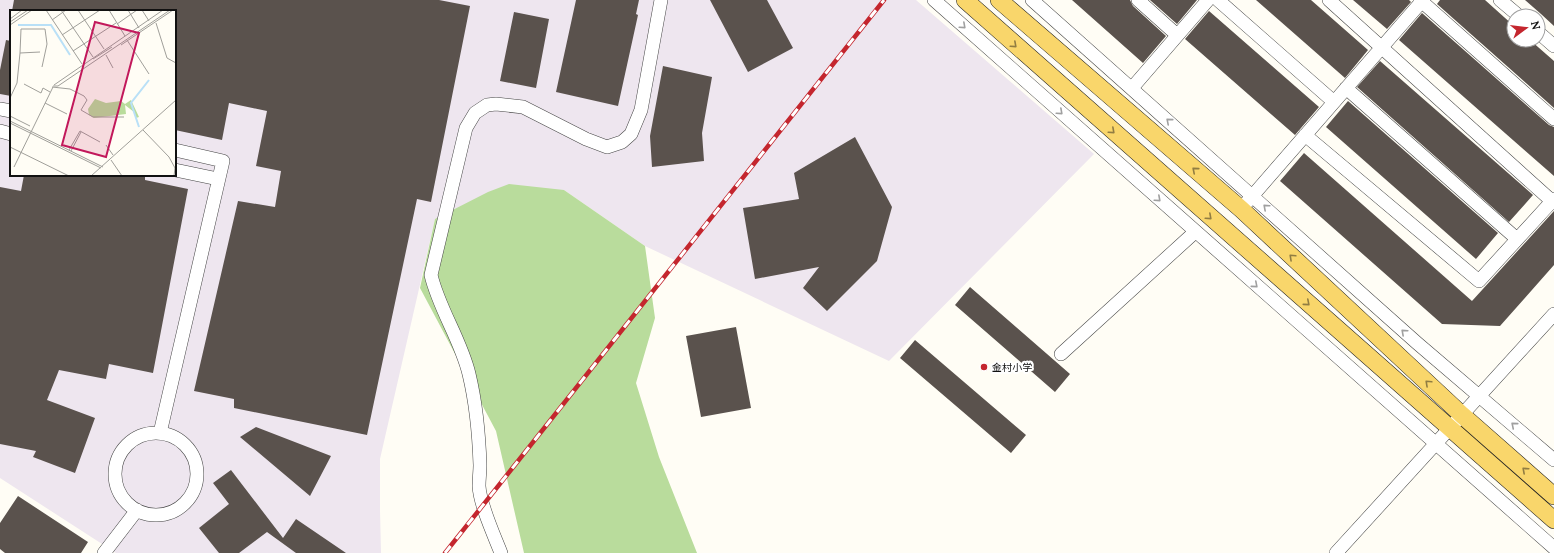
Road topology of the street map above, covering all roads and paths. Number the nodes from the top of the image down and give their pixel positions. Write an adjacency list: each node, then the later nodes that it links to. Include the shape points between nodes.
1 (661, 0): 47 (street, via 641,110 632,134 622,142 607,147 523,107 496,104 487,105 474,113 466,128 431,275 435,292 469,374 477,427 479,488)
2 (934, 0): 32 (street, one-way to 32)
3 (965, 0): 38 (main road, one-way to 38)
4 (999, 0): 31 (main road, one-way to 4)
5 (1032, 0): 17 (street)
6 (1138, 0): 13 (street)
7 (1208, 0): 13 (street)
8 (1218, 0): 19 (street)
9 (1329, 0): 16 (street)
10 (1421, 0): 16 (street); 22 (street)
11 (1500, 0): 12 (street)
12 (1510, 8)
13 (1177, 35): 17 (street)
14 (1546, 39): 15 (street)
15 (1554, 46)
16 (1382, 47): 18 (street); 30 (street)
17 (1132, 88): 29 (street, one-way to 17)
18 (1346, 88): 19 (street); 33 (street)
19 (1334, 102): 25 (street)
20 (0, 109): 21 (street)
21 (10, 111)
22 (1554, 119)
23 (0, 131): 24 (street)
24 (10, 134)
25 (1305, 135): 29 (street); 33 (street, via 1479,281)
26 (176, 150): 28 (street, via 223,161)
27 (176, 170): 28 (street)
28 (218, 179): 39 (street)
29 (1253, 195): 31 (street); 36 (street, one-way to 29)
30 (1553, 201): 33 (street)
31 (1241, 209): 37 (main road, one-way to 31)
32 (1195, 232): 35 (street); 40 (street, one-way to 40)
33 (1517, 239)
34 (1554, 314): 36 (street)
35 (1061, 354)
36 (1479, 396): 37 (street); 41 (street, one-way to 36)
37 (1462, 414): 38 (street); 42 (main road, one-way to 37)
38 (1450, 428): 40 (street); 44 (main road)
39 (160, 433): 43 (street, via 147,434 135,439 118,459 116,485 122,497); 43 (street, via 173,436 185,444 193,456 197,469 197,483 192,496 183,507 170,514 157,516 143,514)
40 (1435, 444): 45 (street); 48 (street)
41 (1554, 460)
42 (1554, 496)
43 (137, 510): 46 (street)
44 (1554, 520)
45 (1554, 548)
46 (104, 553)
47 (501, 553)
48 (1336, 553)

